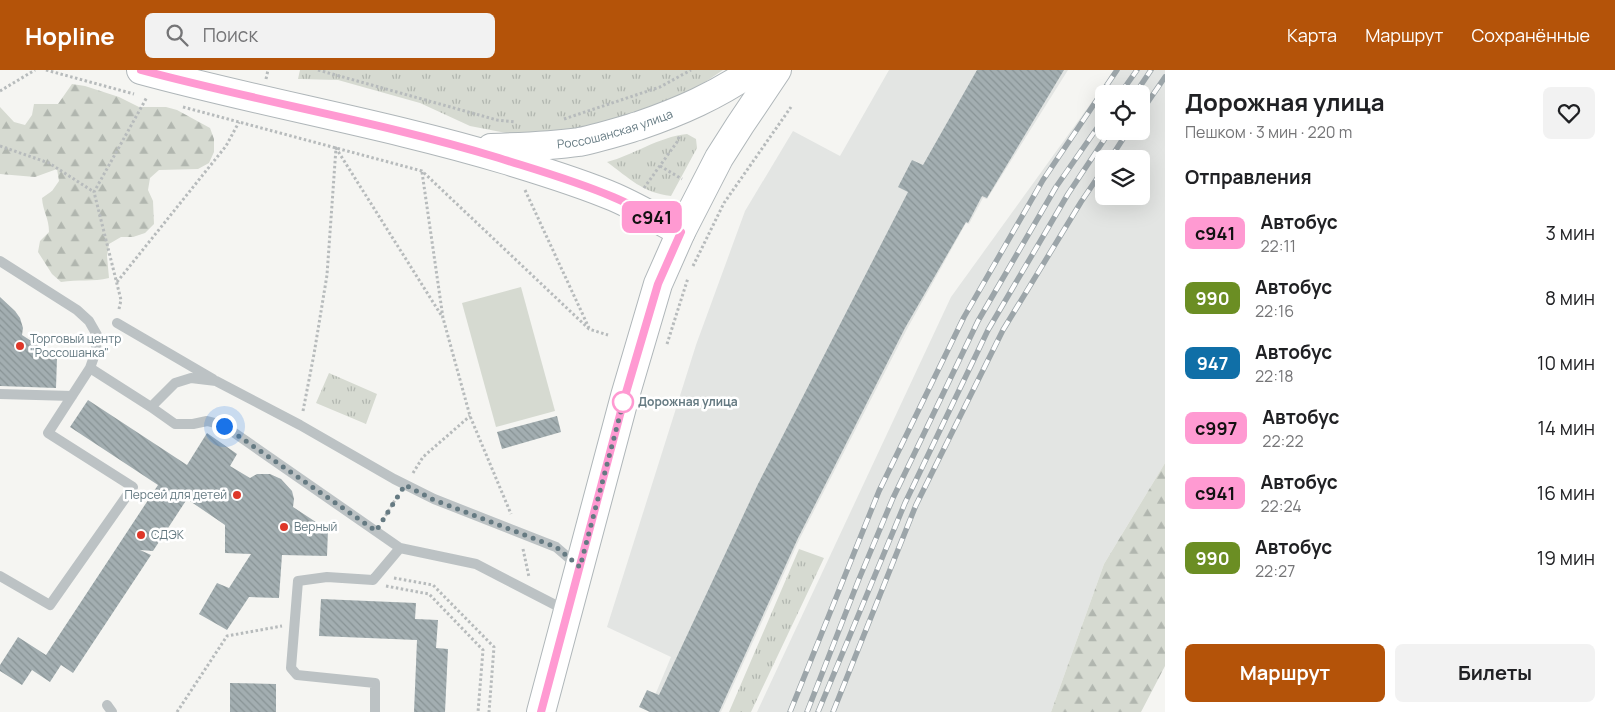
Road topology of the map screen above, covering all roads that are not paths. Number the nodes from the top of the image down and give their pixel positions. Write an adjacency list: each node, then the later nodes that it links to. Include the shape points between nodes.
1 (141, 70): 4 (street, Россошанская улица)
2 (754, 70): 5 (street, Россошанская улица, via 699,103 616,133 547,145)
3 (778, 70): 6 (street, via 718,158)
4 (185, 86): 5 (street, Россошанская улица, via 356,120)
5 (466, 148): 6 (street, Россошанская улица, via 612,197)
6 (681, 232): 15 (street, via 658,284)
7 (0, 261): 9 (lane, via 89,321 97,335)
8 (117, 323): 10 (lane)
9 (90, 368): 12 (lane); 13 (lane)
10 (216, 381): 13 (lane, via 191,378 175,383); 15 (lane, via 434,500 556,547)
11 (0, 394): 12 (lane)
12 (72, 396): 16 (lane, via 48,433 133,487 50,605)
13 (151, 408): 14 (lane, via 175,424 207,421 224,426)
14 (400, 548): 17 (lane, via 476,564); 18 (lane, via 374,580 326,577 298,581 291,668 297,675 375,683)
15 (580, 567): 17 (street)
16 (0, 576)
17 (568, 611): 19 (street)
18 (375, 712)
19 (541, 712)

